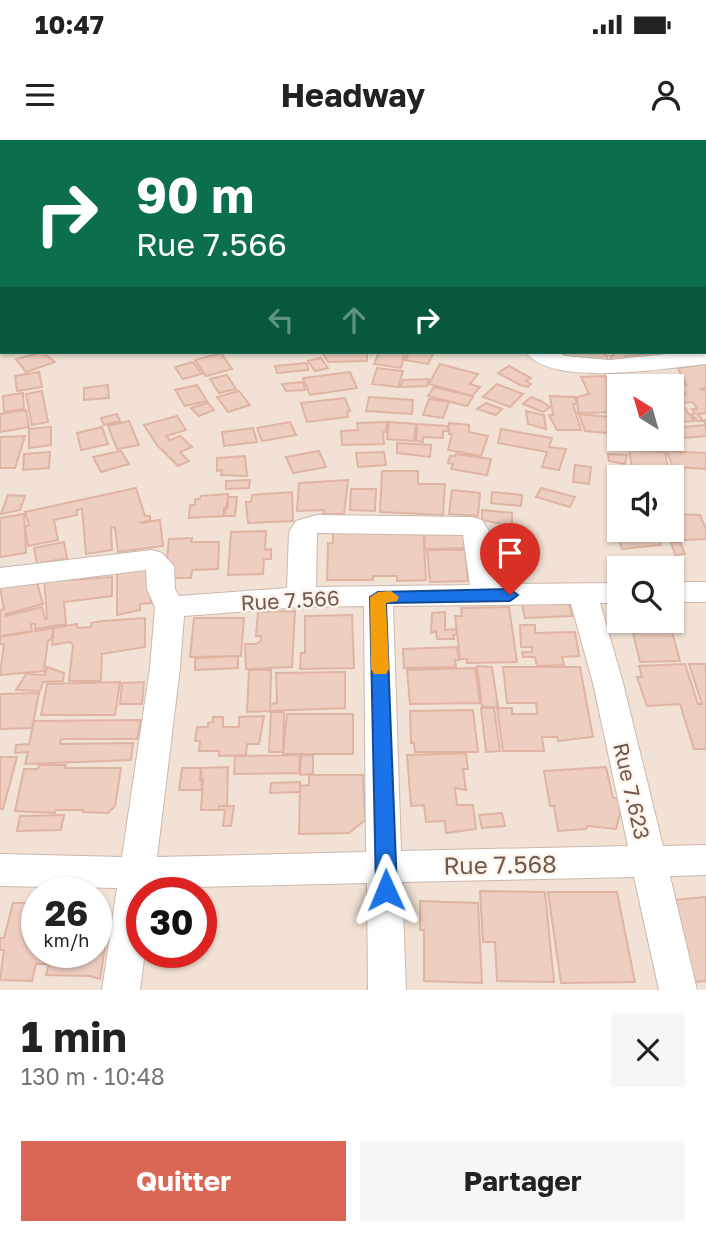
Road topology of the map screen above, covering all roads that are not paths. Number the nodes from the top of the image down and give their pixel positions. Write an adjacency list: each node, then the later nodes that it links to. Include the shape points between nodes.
1 (541, 354): 2 (street, via 561,363 609,367)
2 (706, 357)
3 (0, 578): 11 (street, via 152,560 160,566 161,589)
4 (684, 592): 5 (street)
5 (706, 592)
6 (607, 593): 7 (street, Rue 7.566)
7 (583, 594): 8 (street, Rue 7.566); 13 (street, Rue 7.623)
8 (486, 595): 9 (street, via 472,526 317,524 303,532); 10 (street, Rue 7.566)
9 (301, 597): 10 (street, Rue 7.566); 11 (street, Rue 7.566)
10 (378, 597): 14 (street)
11 (170, 607): 16 (street)
12 (706, 860): 13 (street, Rue 7.568)
13 (648, 861): 14 (street, Rue 7.568); 19 (street, Rue 7.623)
14 (386, 865): 16 (street, Rue 7.568); 18 (street)
15 (0, 870): 16 (street, Rue 7.568)
16 (135, 873): 17 (street)
17 (121, 990)
18 (387, 990)
19 (678, 990)

